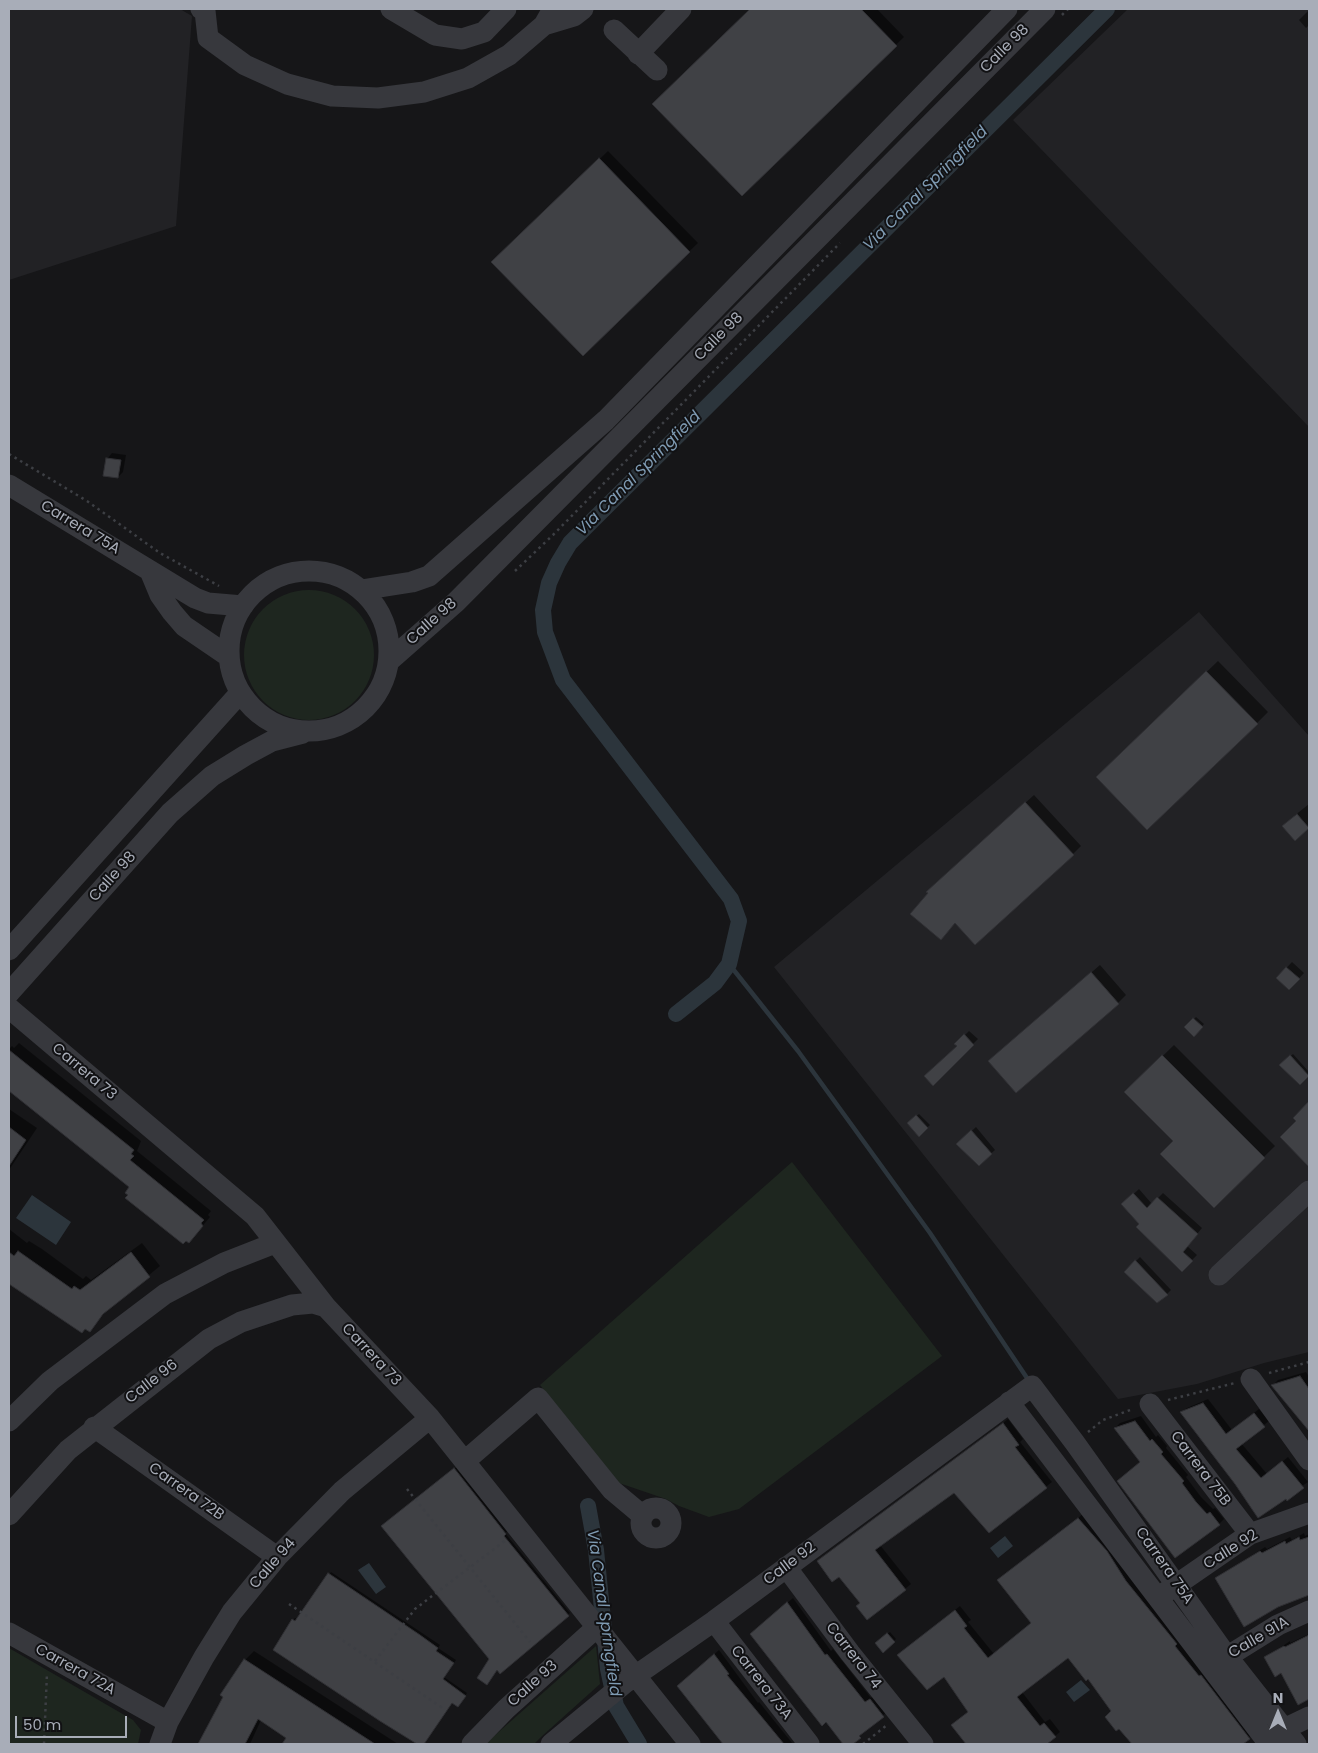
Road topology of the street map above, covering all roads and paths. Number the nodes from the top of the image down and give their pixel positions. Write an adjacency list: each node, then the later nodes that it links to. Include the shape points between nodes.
1 (201, 9): 8 (street, via 205,11 208,38 245,65 287,84 332,96 378,98 424,92 468,78 509,55)
2 (391, 9): 3 (street, via 435,35 462,39 484,32)
3 (506, 9)
4 (582, 9): 8 (street, via 574,16)
5 (681, 9): 10 (street)
6 (1007, 9): 16 (street, Calle 98, via 606,420 430,576)
7 (1045, 9): 19 (street, Calle 98, via 456,602)
8 (549, 17)
9 (614, 30): 10 (street)
10 (638, 54): 11 (street)
11 (657, 70)
12 (9, 454): 15 (path, via 87,501 160,553)
13 (9, 485): 14 (street, Carrera 75A)
14 (150, 571): 17 (street, Carrera 75A, via 208,603); 18 (street, via 160,595 178,619)
15 (220, 586)
16 (361, 590): 17 (street, via 338,576 298,572 262,586); 19 (street, via 384,622 390,647)
17 (243, 606): 18 (street, via 231,629)
18 (228, 656): 20 (street)
19 (389, 660): 21 (street, via 387,673 375,698 357,716 333,728)
20 (240, 693): 21 (street, via 268,721); 22 (street, Calle 98)
21 (307, 732): 23 (street, Calle 98, via 272,741 212,776 170,813)
22 (9, 950)
23 (9, 993)
24 (9, 1008): 26 (street, Carrera 73, via 255,1216)
25 (1309, 1191): 27 (street)
26 (275, 1243): 28 (street, Carrera 73); 35 (street, via 224,1263 165,1294 50,1381)
27 (1219, 1275)
28 (326, 1307): 34 (street, Carrera 73); 36 (street, Calle 96, via 313,1303 292,1305 268,1311 225,1330 173,1365)
29 (1309, 1362): 30 (path)
30 (1251, 1379): 33 (path); 38 (street)
31 (1032, 1386): 32 (street, Calle 92); 37 (street, Carrera 75A)
32 (1009, 1402): 47 (street, Calle 92); 50 (street, Carrera 75A)
33 (1150, 1404): 37 (path, via 1103,1420); 44 (street, Carrera 75B)
34 (430, 1418): 39 (street, Carrera 73); 46 (street, Calle 94, via 342,1491)
35 (9, 1421)
36 (94, 1427): 42 (street, Calle 96, via 55,1463); 46 (street, Carrera 72B)
37 (1075, 1443): 49 (street, Carrera 75A)
38 (1309, 1460)
39 (465, 1461): 43 (street, via 538,1398 612,1490); 55 (street, Carrera 73)
40 (407, 1489): 48 (path)
41 (1309, 1513): 44 (street, Calle 92)
42 (9, 1515)
43 (644, 1516)
44 (1250, 1534): 49 (street, Calle 92)
45 (507, 1539): 48 (path)
46 (277, 1557): 64 (street, Calle 94, via 232,1612)
47 (786, 1567): 53 (street, Calle 92); 62 (street, Carrera 74)
48 (470, 1568): 56 (path); 58 (path, via 414,1609)
49 (1178, 1585): 50 (street, Calle 92); 59 (street, Carrera 75A)
50 (1157, 1597): 59 (street, Carrera 75A)
51 (289, 1604): 58 (path)
52 (1309, 1611): 59 (street, Calle 91A, via 1278,1625)
53 (714, 1621): 60 (street, Calle 92); 71 (street, Carrera 73A)
54 (9, 1633): 57 (street, Carrera 72A)
55 (603, 1635): 60 (street, Carrera 73); 68 (street, Calle 93, via 506,1709)
56 (530, 1642)
57 (48, 1655): 64 (street, Carrera 72A); 66 (path)
58 (375, 1661): 61 (path)
59 (1219, 1662): 65 (street, Carrera 75A); 74 (street, Carrera 75A)
60 (630, 1679): 69 (street, Calle 92); 70 (street, Carrera 73)
61 (444, 1709)
62 (900, 1715): 72 (path); 73 (street, Carrera 74)
63 (1309, 1717): 65 (street)
64 (168, 1722): 67 (street, Calle 94)
65 (1290, 1737): 74 (street)
66 (44, 1744)
67 (160, 1744)
68 (472, 1744)
69 (551, 1744)
70 (690, 1744)
71 (808, 1744)
72 (863, 1744)
73 (923, 1744)
74 (1268, 1744)

